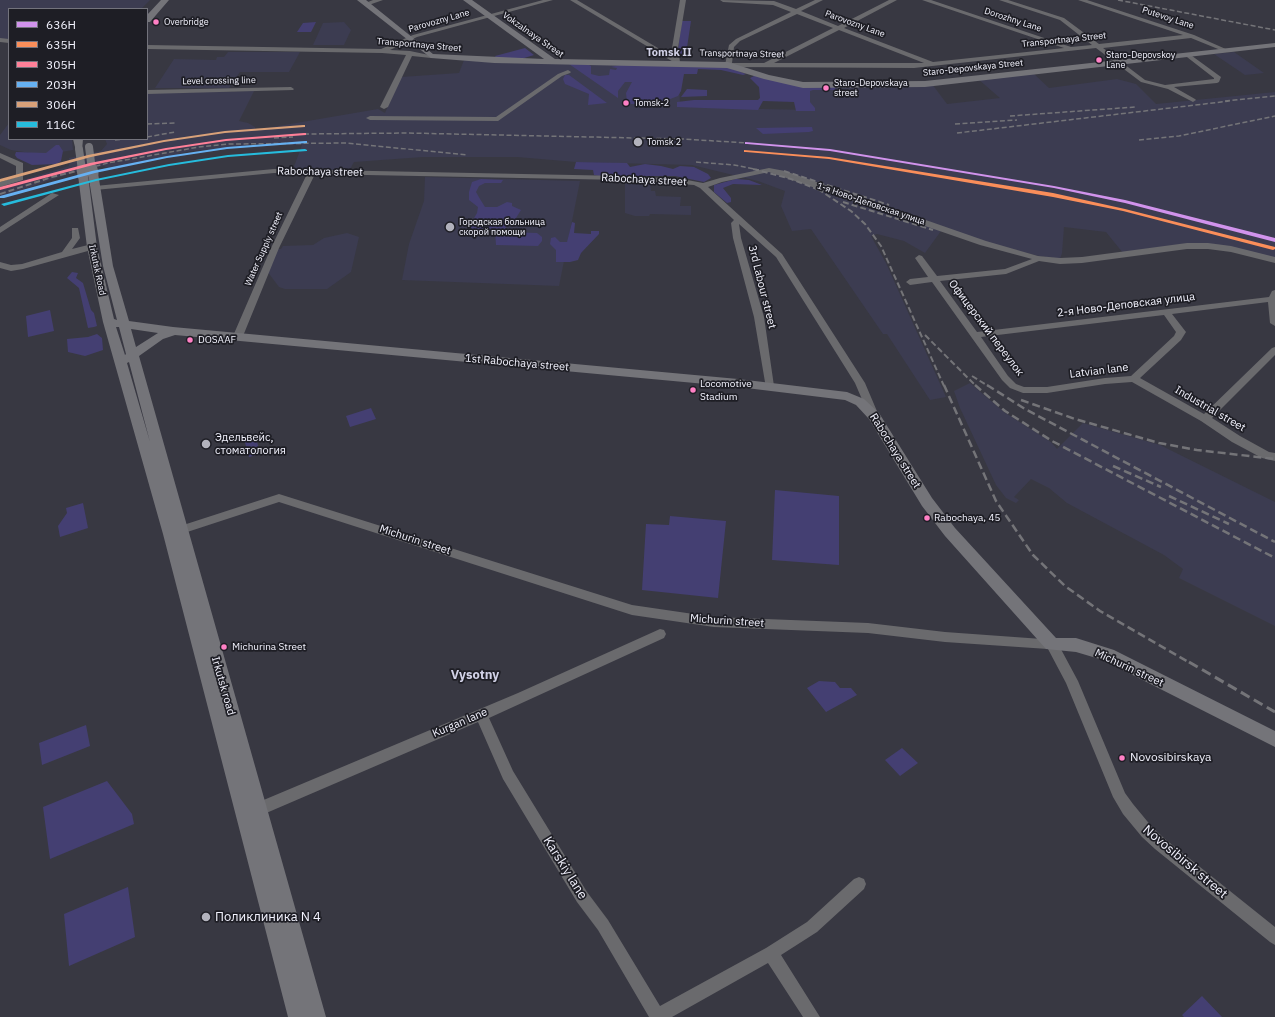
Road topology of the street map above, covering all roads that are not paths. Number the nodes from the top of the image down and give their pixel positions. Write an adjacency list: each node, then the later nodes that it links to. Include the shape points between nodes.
1 (156, 0): 19 (main road)
2 (165, 0): 22 (main road)
3 (380, 0): 17 (street)
4 (467, 0): 21 (main road, Vokzalnaya Street)
5 (550, 0): 21 (street, Parovozny Lane)
6 (573, 0): 39 (street)
7 (683, 0): 39 (street, via 676,48)
8 (723, 0): 9 (street, Parovozny Lane)
9 (739, 0): 16 (street, Parovozny Lane)
10 (820, 0): 20 (street)
11 (894, 0): 23 (street)
12 (925, 0): 18 (street, Dorozhny Lane)
13 (945, 0): 18 (street)
14 (1002, 0): 27 (street, via 1062,19)
15 (1081, 0): 24 (street, Putevoy Lane)
16 (775, 1): 20 (street, Parovozny Lane)
17 (363, 2): 25 (main road)
18 (937, 4): 29 (street, Dorozhny Lane)
19 (148, 9)
20 (797, 12): 23 (street, Parovozny Lane); 41 (street, via 738,40 731,46)
21 (490, 16): 25 (street, Parovozny Lane); 32 (main road, Vokzalnaya Street)
22 (148, 19)
23 (839, 27): 40 (street, Parovozny Lane); 42 (street)
24 (1192, 36): 27 (street, Transportnaya Street); 30 (street, Putevoy Lane)
25 (410, 39): 31 (street, Parovozny Lane); 35 (main road)
26 (1275, 45): 30 (main road, Staro-Depovskaya Street)
27 (1097, 46): 29 (street, Transportnaya Street); 38 (street)
28 (148, 47): 31 (street, Transportnaya Street)
29 (1072, 49): 40 (street, Transportnaya Street)
30 (1225, 50): 34 (main road, Staro-Depovskaya Street)
31 (382, 51): 33 (street, Transportnaya Street)
32 (540, 52): 36 (main road); 37 (main road, Vokzalnaya Street)
33 (410, 53): 35 (street, Transportnaya Street); 47 (street)
34 (1186, 54): 38 (main road, Staro-Depovskaya Street); 43 (street, via 1218,77 1217,81)
35 (431, 56): 36 (main road, Transportnaya Street)
36 (528, 60): 37 (main road, Transportnaya Street)
37 (554, 61): 39 (main road, Transportnaya Street); 48 (street, Vokzalnaya Street, via 568,72 498,119)
38 (1116, 61): 41 (main road, Staro-Depovskaya Street, via 907,84 803,85 767,78); 43 (street, via 1143,81)
39 (677, 62): 41 (main road, Transportnaya Street)
40 (933, 64): 42 (street, Transportnaya Street)
41 (728, 65): 42 (street, Transportnaya Street)
42 (765, 65)
43 (1166, 86): 46 (street)
44 (291, 89): 45 (street, Level crossing line)
45 (148, 92)
46 (1193, 100)
47 (384, 107)
48 (370, 118)
49 (85, 145): 52 (main road, bridge)
50 (0, 156): 53 (street, via 20,165 20,178)
51 (312, 172): 54 (street, Rabochaya street, via 682,180); 55 (street, Rabochaya street, via 245,173); 77 (street, Water Supply street, via 278,240)
52 (88, 174): 55 (main road, Irkutsk Road); 60 (main road, Irkutsk Road)
53 (0, 185)
54 (703, 186): 57 (street, Rabochaya street); 63 (street, 1-я Ново-Деповская улица, via 769,170)
55 (95, 188): 74 (main road, Irkutsk Road, via 108,266)
56 (55, 195): 59 (street)
57 (739, 220): 82 (street, Rabochaya street, via 778,256); 83 (street, 3rd Labour street, via 735,223 737,238 759,317)
58 (75, 230): 61 (street, via 76,238)
59 (0, 231)
60 (92, 247): 61 (street); 72 (main road, Irkutsk Road)
61 (65, 253): 67 (street)
62 (919, 258): 68 (street, Офицерский переулок)
63 (1037, 258): 65 (street, 1-я Ново-Деповская улица, via 1082,260 1187,246 1208,246); 68 (street, via 1006,271)
64 (0, 259): 67 (street)
65 (1275, 260)
66 (0, 265): 67 (street, via 11,268)
67 (22, 266)
68 (935, 280): 69 (street); 76 (street, Офицерский переулок)
69 (910, 282)
70 (1273, 296): 71 (street, 2-я Ново-Деповская улица); 73 (street)
71 (1166, 312): 76 (street, 2-я Ново-Деповская улица); 81 (street, Latvian lane, via 1181,332 1178,338)
72 (109, 322): 74 (main road, 1st Rabochaya street); 80 (main road, Irkutsk Road)
73 (1275, 323)
74 (125, 324): 75 (main road, 1st Rabochaya street); 79 (main road, Irkutsk Road)
75 (173, 331): 77 (main road, 1st Rabochaya street); 79 (main road, via 159,336)
76 (976, 335): 84 (street, Офицерский переулок, via 1013,386 1023,390)
77 (238, 336): 83 (main road, 1st Rabochaya street)
78 (1275, 350): 87 (street)
79 (133, 354): 80 (main road); 89 (main road, Irkutsk road)
80 (120, 363): 89 (main road, Irkutsk road)
81 (1134, 379): 84 (street, Latvian lane); 87 (street, Industrial street)
82 (860, 382): 85 (street, via 858,390); 86 (street, Rabochaya street)
83 (769, 386): 85 (main road, 1st Rabochaya street)
84 (1047, 390)
85 (847, 396): 86 (main road, 1st Rabochaya street)
86 (862, 398): 91 (main road, Rabochaya street, via 927,502 950,532)
87 (1205, 419): 88 (street, Industrial street, via 1266,455)
88 (1275, 457)
89 (175, 532): 91 (street, Michurin street, via 280,498 632,610 714,622 868,628 945,637); 94 (main road, Irkutsk road)
90 (660, 634): 92 (street, Kurgan lane)
91 (1052, 644): 93 (main road, Michurin street, via 1076,645 1108,656); 96 (street, Novosibirsk street, via 1072,681 1120,798 1128,809 1160,844)
92 (481, 715): 94 (street, Kurgan lane); 98 (street, Karskiy lane, via 508,776)
93 (1275, 739)
94 (251, 812): 99 (main road, Irkutsk road); 100 (main road, Irkutsk road)
95 (859, 884): 97 (street, via 812,927)
96 (1275, 937)
97 (771, 953): 98 (street); 101 (street)
98 (658, 1016)
99 (298, 1017)
100 (316, 1017)
101 (812, 1017)

